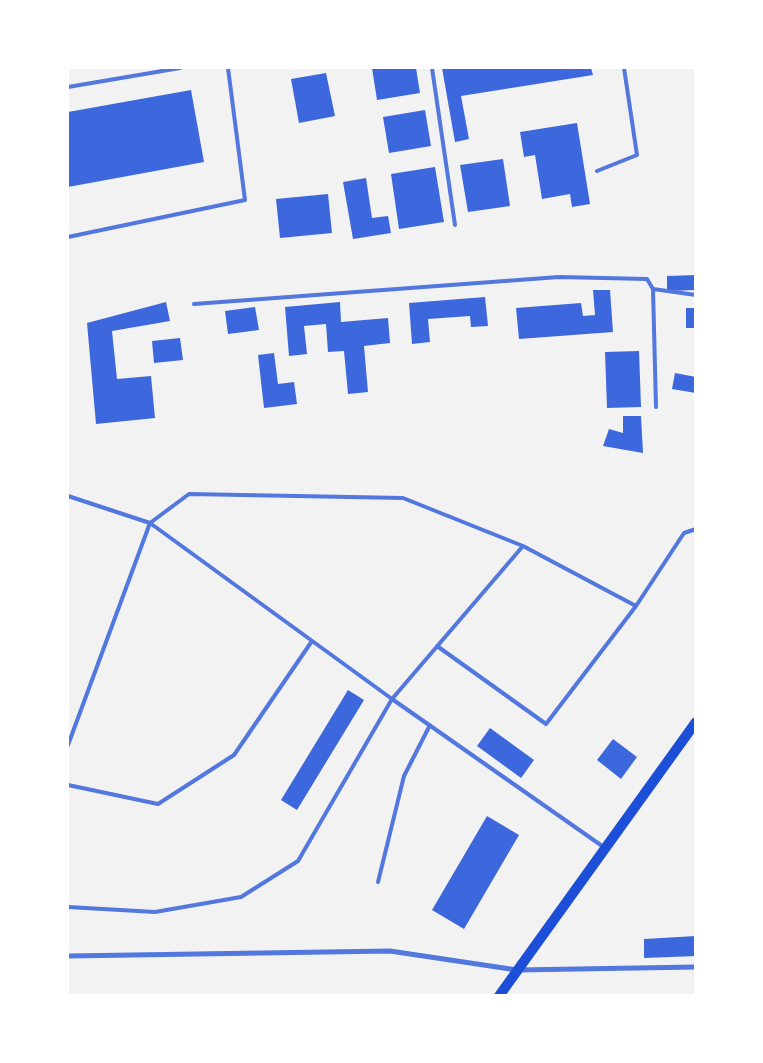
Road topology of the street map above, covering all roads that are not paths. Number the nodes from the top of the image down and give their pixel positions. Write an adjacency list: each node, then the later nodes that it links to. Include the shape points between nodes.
1 (180, 68): 5 (lane)
2 (228, 68): 8 (lane, via 245,200)
3 (432, 68): 7 (lane)
4 (624, 68): 6 (lane, via 637,155)
5 (68, 87)
6 (597, 171)
7 (454, 225)
8 (68, 237)
9 (653, 289): 10 (lane); 11 (lane, via 646,279 558,277); 12 (lane)
10 (696, 295)
11 (194, 304)
12 (656, 407)
13 (68, 496): 14 (lane)
14 (150, 524): 16 (lane, via 189,494 402,498); 18 (lane); 23 (lane)
15 (696, 529): 17 (lane, via 684,533)
16 (523, 546): 17 (lane); 19 (lane)
17 (636, 606): 19 (lane, via 546,724)
18 (312, 641): 20 (lane); 24 (lane, via 234,755 158,804)
19 (437, 646): 20 (lane)
20 (392, 699): 22 (lane); 27 (lane, via 298,861 241,897 155,912)
21 (696, 722): 25 (main road)
22 (430, 725): 25 (lane); 26 (lane, via 404,776)
23 (68, 744)
24 (68, 785)
25 (605, 848): 30 (main road)
26 (378, 882)
27 (68, 907)
28 (68, 956): 30 (street, via 390,951)
29 (696, 966): 30 (street)
30 (518, 970): 31 (main road)
31 (499, 996)

